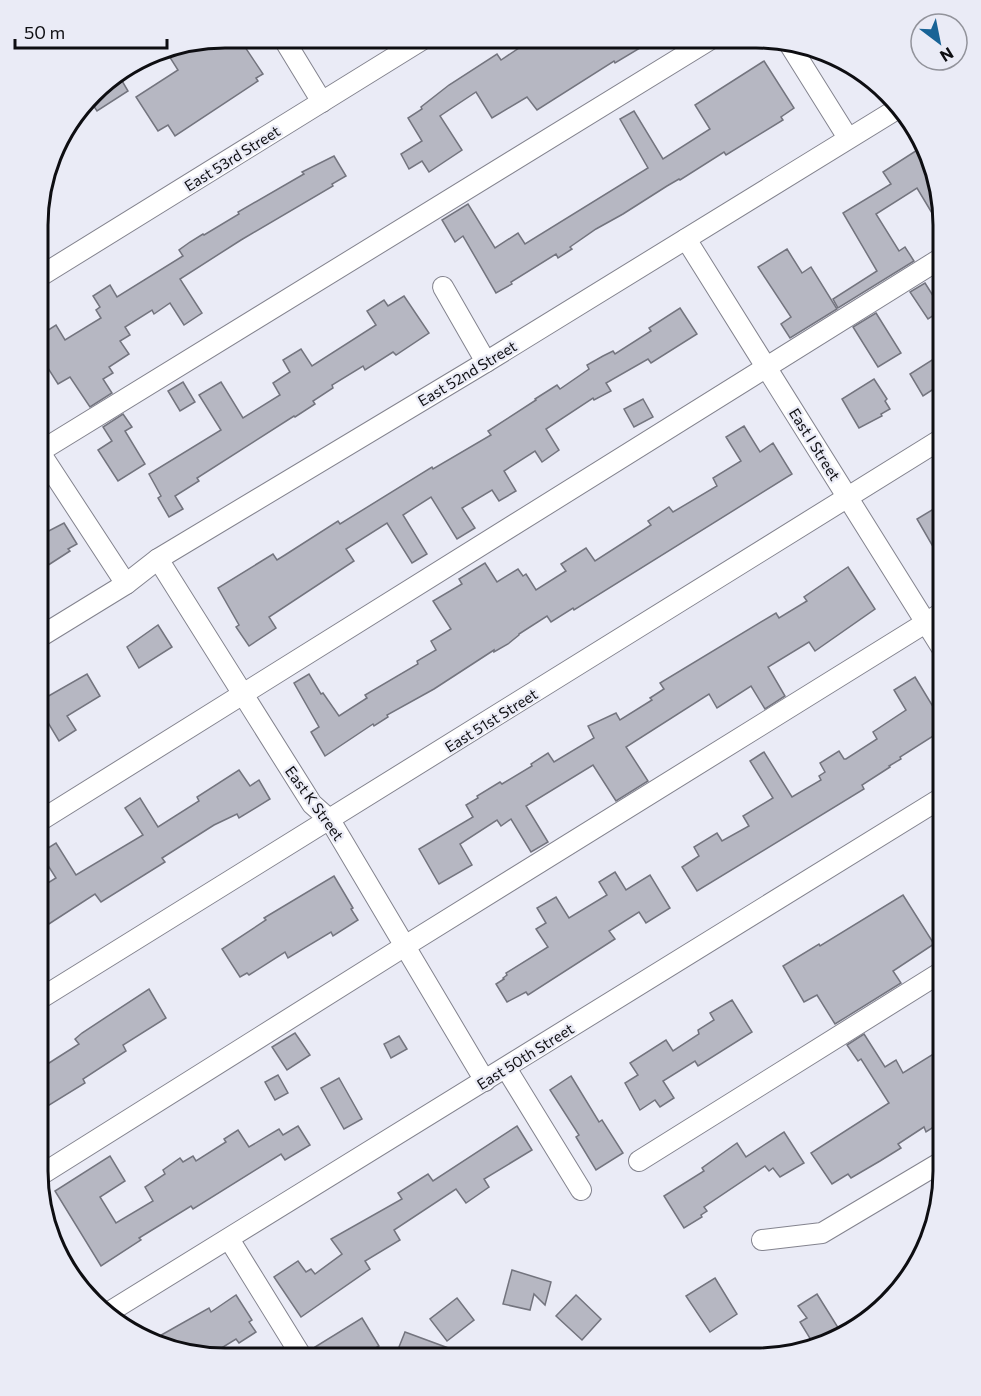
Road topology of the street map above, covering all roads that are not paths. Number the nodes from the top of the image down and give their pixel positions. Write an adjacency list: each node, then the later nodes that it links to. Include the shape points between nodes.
1 (289, 48): 5 (street)
2 (409, 48): 5 (street, East 53rd Street)
3 (696, 48): 15 (street)
4 (795, 53): 7 (street)
5 (322, 102): 10 (street, East 53rd Street)
6 (892, 112): 7 (street, East 52nd Street)
7 (848, 138): 8 (street, East 52nd Street)
8 (686, 239): 12 (street, East 52nd Street); 13 (street, East I Street)
9 (933, 264): 13 (street)
10 (48, 271)
11 (443, 287): 12 (street)
12 (486, 362): 18 (street, East 52nd Street)
13 (766, 368): 17 (street, East I Street); 23 (street)
14 (933, 444): 17 (street, East 51st Street)
15 (48, 446)
16 (48, 466): 19 (street)
17 (848, 497): 20 (street, East I Street); 26 (street, East 51st Street)
18 (158, 559): 19 (street, East 52nd Street); 23 (street, East K Street)
19 (126, 584): 22 (street, East 52nd Street)
20 (933, 615)
21 (933, 619): 27 (street)
22 (48, 632)
23 (243, 695): 25 (street); 26 (street, East K Street, via 312,804)
24 (933, 803): 30 (street, East 50th Street)
25 (48, 816)
26 (330, 820): 27 (street, East K Street); 29 (street, East 51st Street)
27 (405, 946): 31 (street, East K Street); 34 (street)
28 (933, 977): 32 (street)
29 (48, 994)
30 (507, 1068): 31 (street, East 50th Street); 35 (street)
31 (485, 1081): 36 (street, East 50th Street)
32 (639, 1161)
33 (933, 1167): 37 (street, via 822,1233)
34 (48, 1170)
35 (581, 1190)
36 (229, 1239): 38 (street, East 50th Street); 39 (street)
37 (762, 1240)
38 (115, 1309)
39 (297, 1348)

